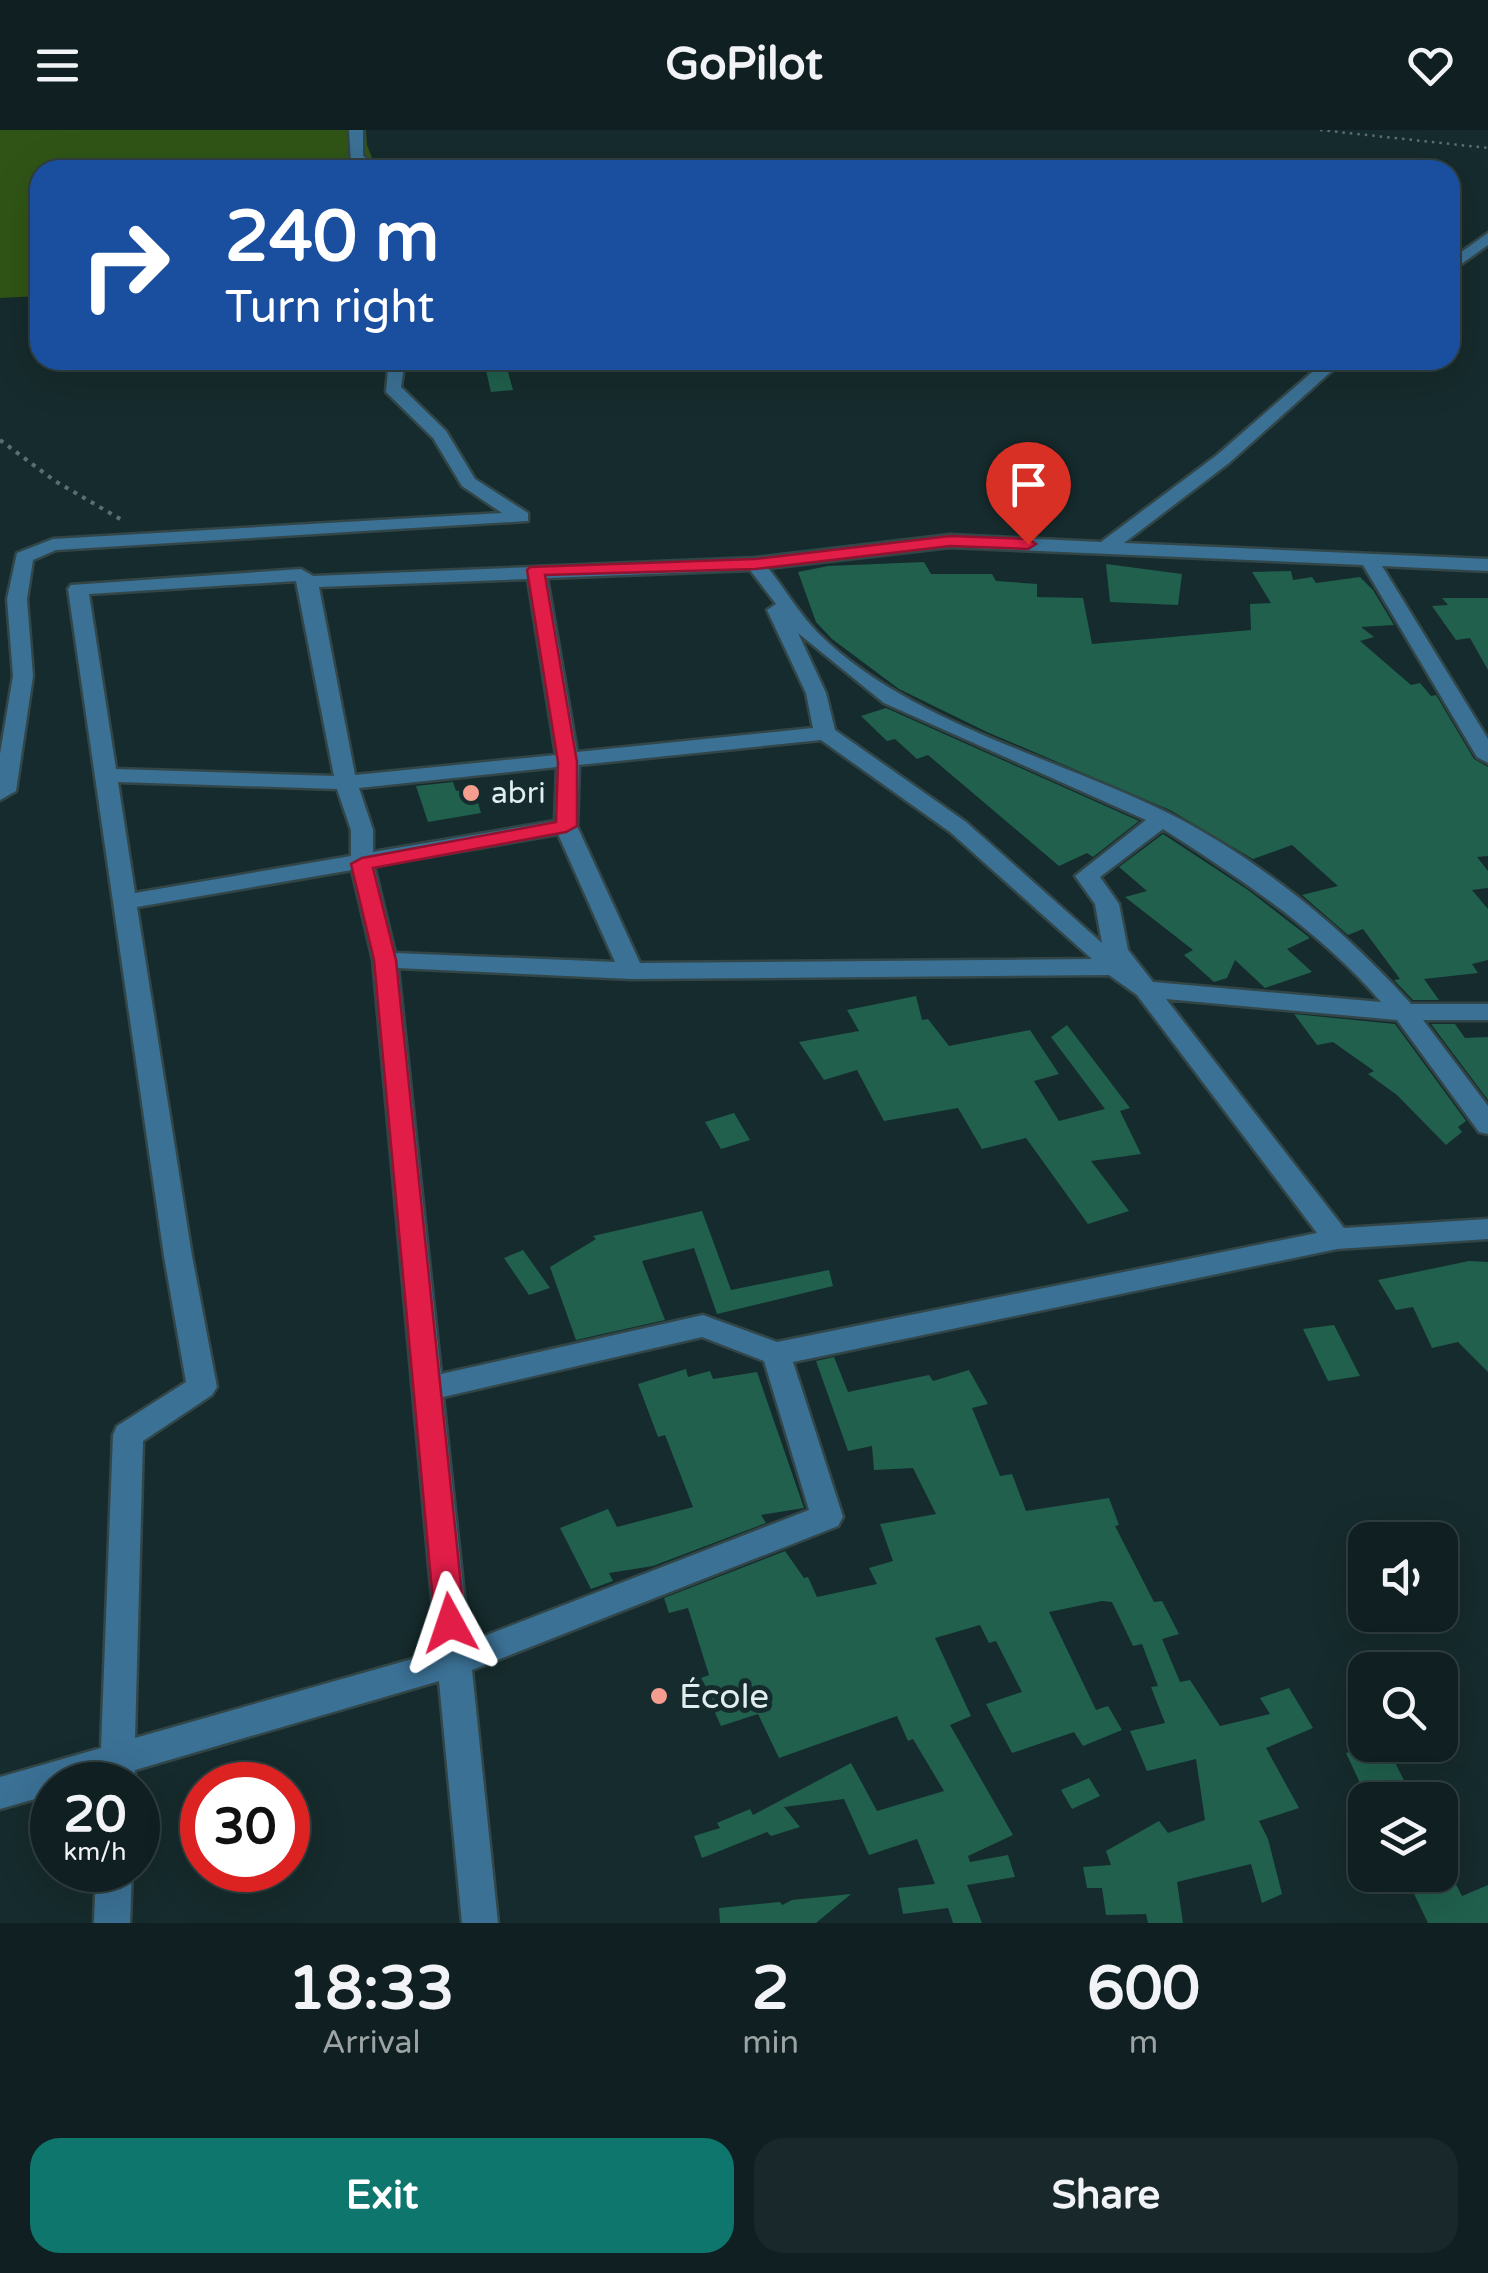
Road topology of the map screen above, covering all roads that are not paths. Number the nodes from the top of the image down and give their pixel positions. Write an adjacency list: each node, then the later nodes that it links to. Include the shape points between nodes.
1 (356, 130): 2 (street)
2 (360, 160)
3 (1488, 238): 4 (street)
4 (1460, 259)
5 (395, 370): 18 (street, via 392,388 440,434 468,482 521,518 53,545 24,557 17,599 23,676)
6 (1325, 370): 7 (street, via 1223,459)
7 (1105, 548): 8 (street); 9 (street, via 950,541)
8 (1369, 560): 10 (street); 14 (street)
9 (755, 564): 11 (street); 13 (street, via 816,693); 19 (street, via 812,638 891,700)
10 (1488, 565)
11 (536, 570): 12 (street); 15 (street)
12 (308, 582): 16 (street, via 301,574 78,590); 17 (street)
13 (825, 733): 15 (street); 24 (street, via 958,827)
14 (1488, 757)
15 (568, 762): 17 (street); 20 (street)
16 (106, 775): 17 (street); 22 (street)
17 (346, 783): 21 (street, via 362,830)
18 (0, 793)
19 (1162, 819): 26 (street, via 1087,876 1107,904 1116,951); 27 (street, via 1251,875 1361,963)
20 (566, 826): 21 (street); 25 (street)
21 (362, 864): 22 (street); 23 (street)
22 (126, 902): 35 (street, via 202,1386 128,1435)
23 (385, 960): 25 (street); 33 (street)
24 (1114, 967): 25 (street); 26 (street)
25 (631, 971)
26 (1143, 989): 27 (street); 31 (street)
27 (1404, 1012): 28 (street); 29 (street)
28 (1488, 1012)
29 (1488, 1125)
30 (1488, 1229): 31 (street)
31 (1337, 1240): 32 (street)
32 (776, 1354): 33 (street, via 704,1326); 34 (street, via 826,1516)
33 (428, 1390): 34 (street)
34 (454, 1662): 36 (street); 41 (street)
35 (117, 1762)
36 (148, 1762)
37 (30, 1787): 38 (street)
38 (0, 1792)
39 (113, 1892): 40 (street)
40 (112, 1923)
41 (480, 1923)

